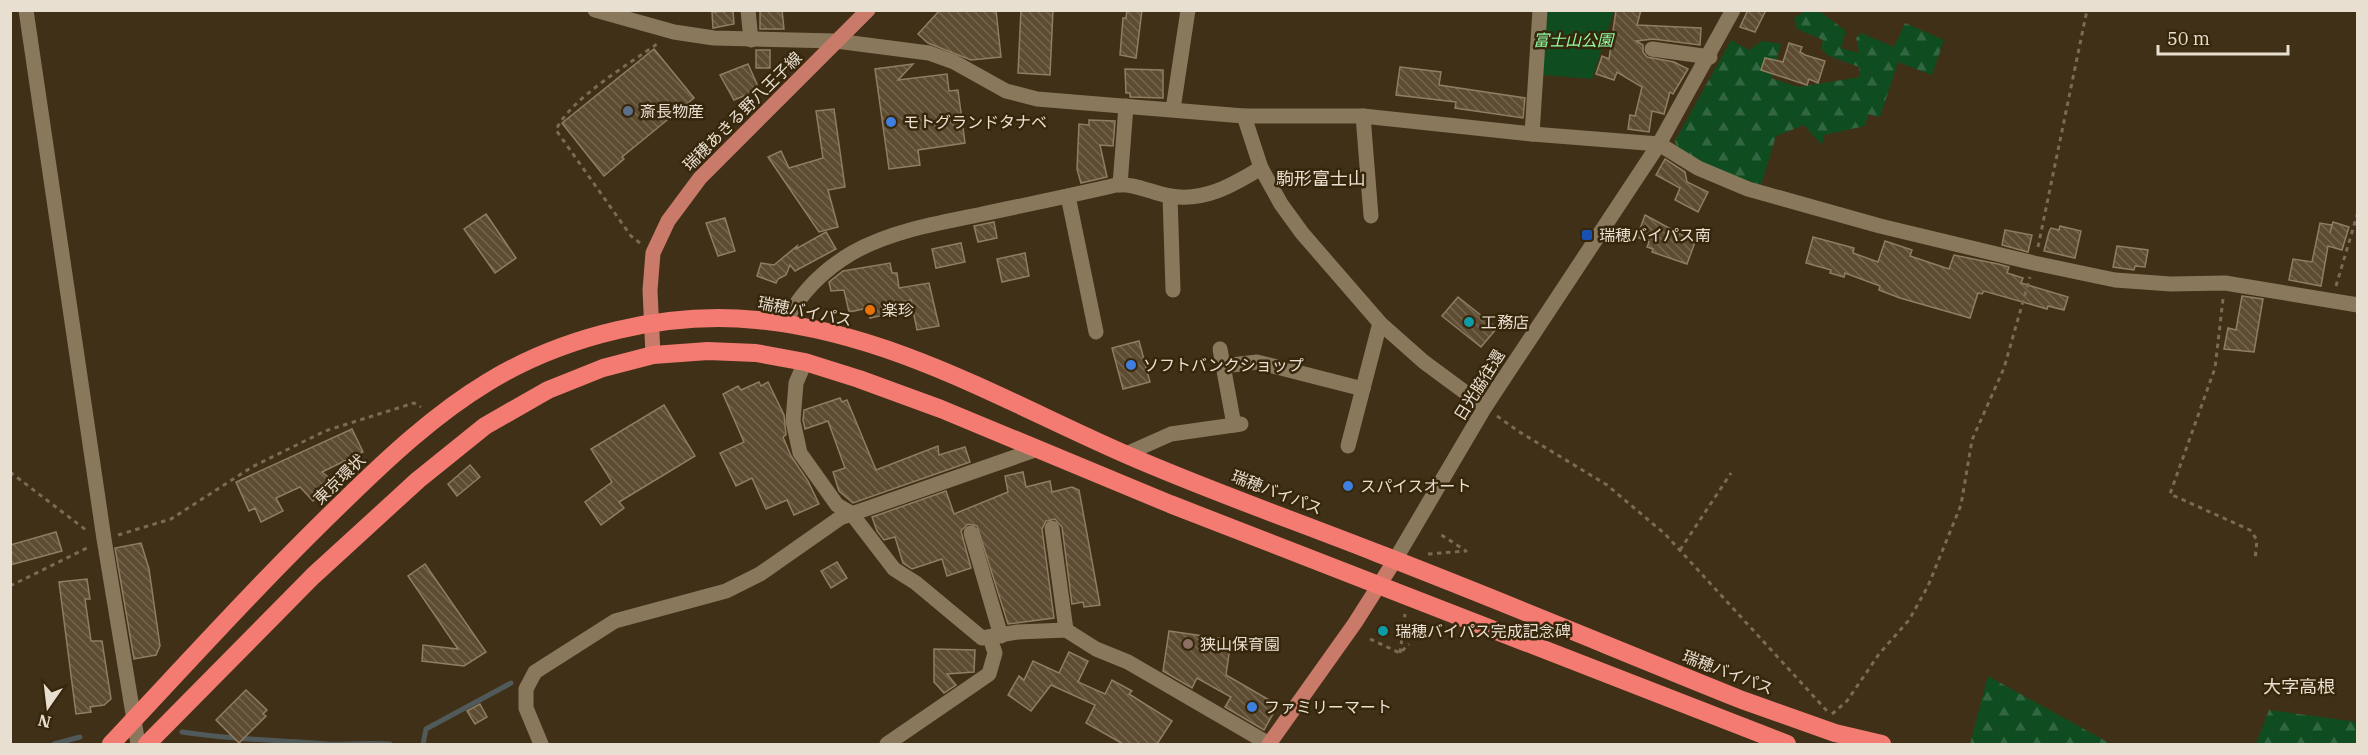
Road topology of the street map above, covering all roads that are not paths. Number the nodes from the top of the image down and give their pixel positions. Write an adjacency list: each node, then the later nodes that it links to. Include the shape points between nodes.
1 (26, 10): 45 (street, via 104,539)
2 (595, 10): 8 (street, via 674,32)
3 (748, 10): 8 (street)
4 (868, 10): 9 (main road, 瑞穂あきる野八王子線)
5 (1188, 10): 13 (street)
6 (1540, 10): 16 (street)
7 (1733, 10): 11 (street, 日光脇往還)
8 (751, 40): 9 (street)
9 (837, 41): 12 (street, via 929,53 1006,91 1038,99); 25 (main road, 瑞穂あきる野八王子線, via 700,178 668,221 653,253)
10 (1652, 49): 11 (street)
11 (1710, 57): 17 (street, 日光脇往還)
12 (1126, 105): 13 (street); 19 (street)
13 (1173, 109): 14 (street)
14 (1244, 116): 15 (street); 18 (street)
15 (1363, 116): 16 (street); 22 (street)
16 (1532, 134): 17 (street)
17 (1659, 144): 24 (street, via 1698,168 1748,189 2034,263 2115,280 2225,283); 34 (street, 日光脇往還)
18 (1261, 168): 21 (street, via 1225,189 1197,196); 26 (street, via 1302,233)
19 (1120, 184): 20 (street); 21 (street)
20 (1068, 196): 27 (street, via 936,224 853,252 830,267 796,301); 28 (street)
21 (1170, 196): 23 (street)
22 (1371, 216)
23 (1173, 290)
24 (2358, 305)
25 (650, 322): 27 (highway, 瑞穂バイパス, via 722,318); 30 (main road, 瑞穂あきる野八王子線); 45 (highway, 東京環状, via 581,340 524,363 488,381 439,417 384,462 287,556)
26 (1380, 322): 33 (street); 34 (street, via 1424,362)
27 (784, 324): 37 (highway, 瑞穂バイパス, via 850,339 940,367)
28 (1096, 332)
29 (1220, 349): 32 (street)
30 (653, 355): 31 (highway, via 756,353); 48 (highway, via 603,368 548,390 485,426 418,480 313,576)
31 (805, 362): 36 (highway, via 869,382); 38 (street, via 796,383 793,421 800,453 837,505)
32 (1223, 366): 33 (street, via 1257,362); 37 (street, via 1238,424 1170,434)
33 (1363, 389): 35 (street)
34 (1485, 407): 41 (street, 日光脇往還)
35 (1348, 446)
36 (1038, 449): 38 (street); 42 (highway)
37 (1126, 454): 41 (highway, 瑞穂バイパス)
38 (851, 513): 44 (street, via 894,569 982,638); 49 (street, via 760,574 726,591 615,621 535,672 526,689 526,708)
39 (1052, 528): 43 (street)
40 (972, 533): 44 (street)
41 (1395, 560): 42 (main road, 日光脇往還); 53 (highway, 瑞穂バイパス, via 1742,700 1833,724)
42 (1380, 584): 51 (main road, 日光脇往還); 52 (highway)
43 (1066, 630): 44 (street); 51 (street)
44 (996, 637): 50 (street, via 994,666 989,674)
45 (135, 718): 46 (highway, 東京環状); 47 (street)
46 (111, 744)
47 (138, 744)
48 (147, 744)
49 (541, 744)
50 (887, 744)
51 (1269, 744)
52 (1787, 744)
53 (1882, 744)

